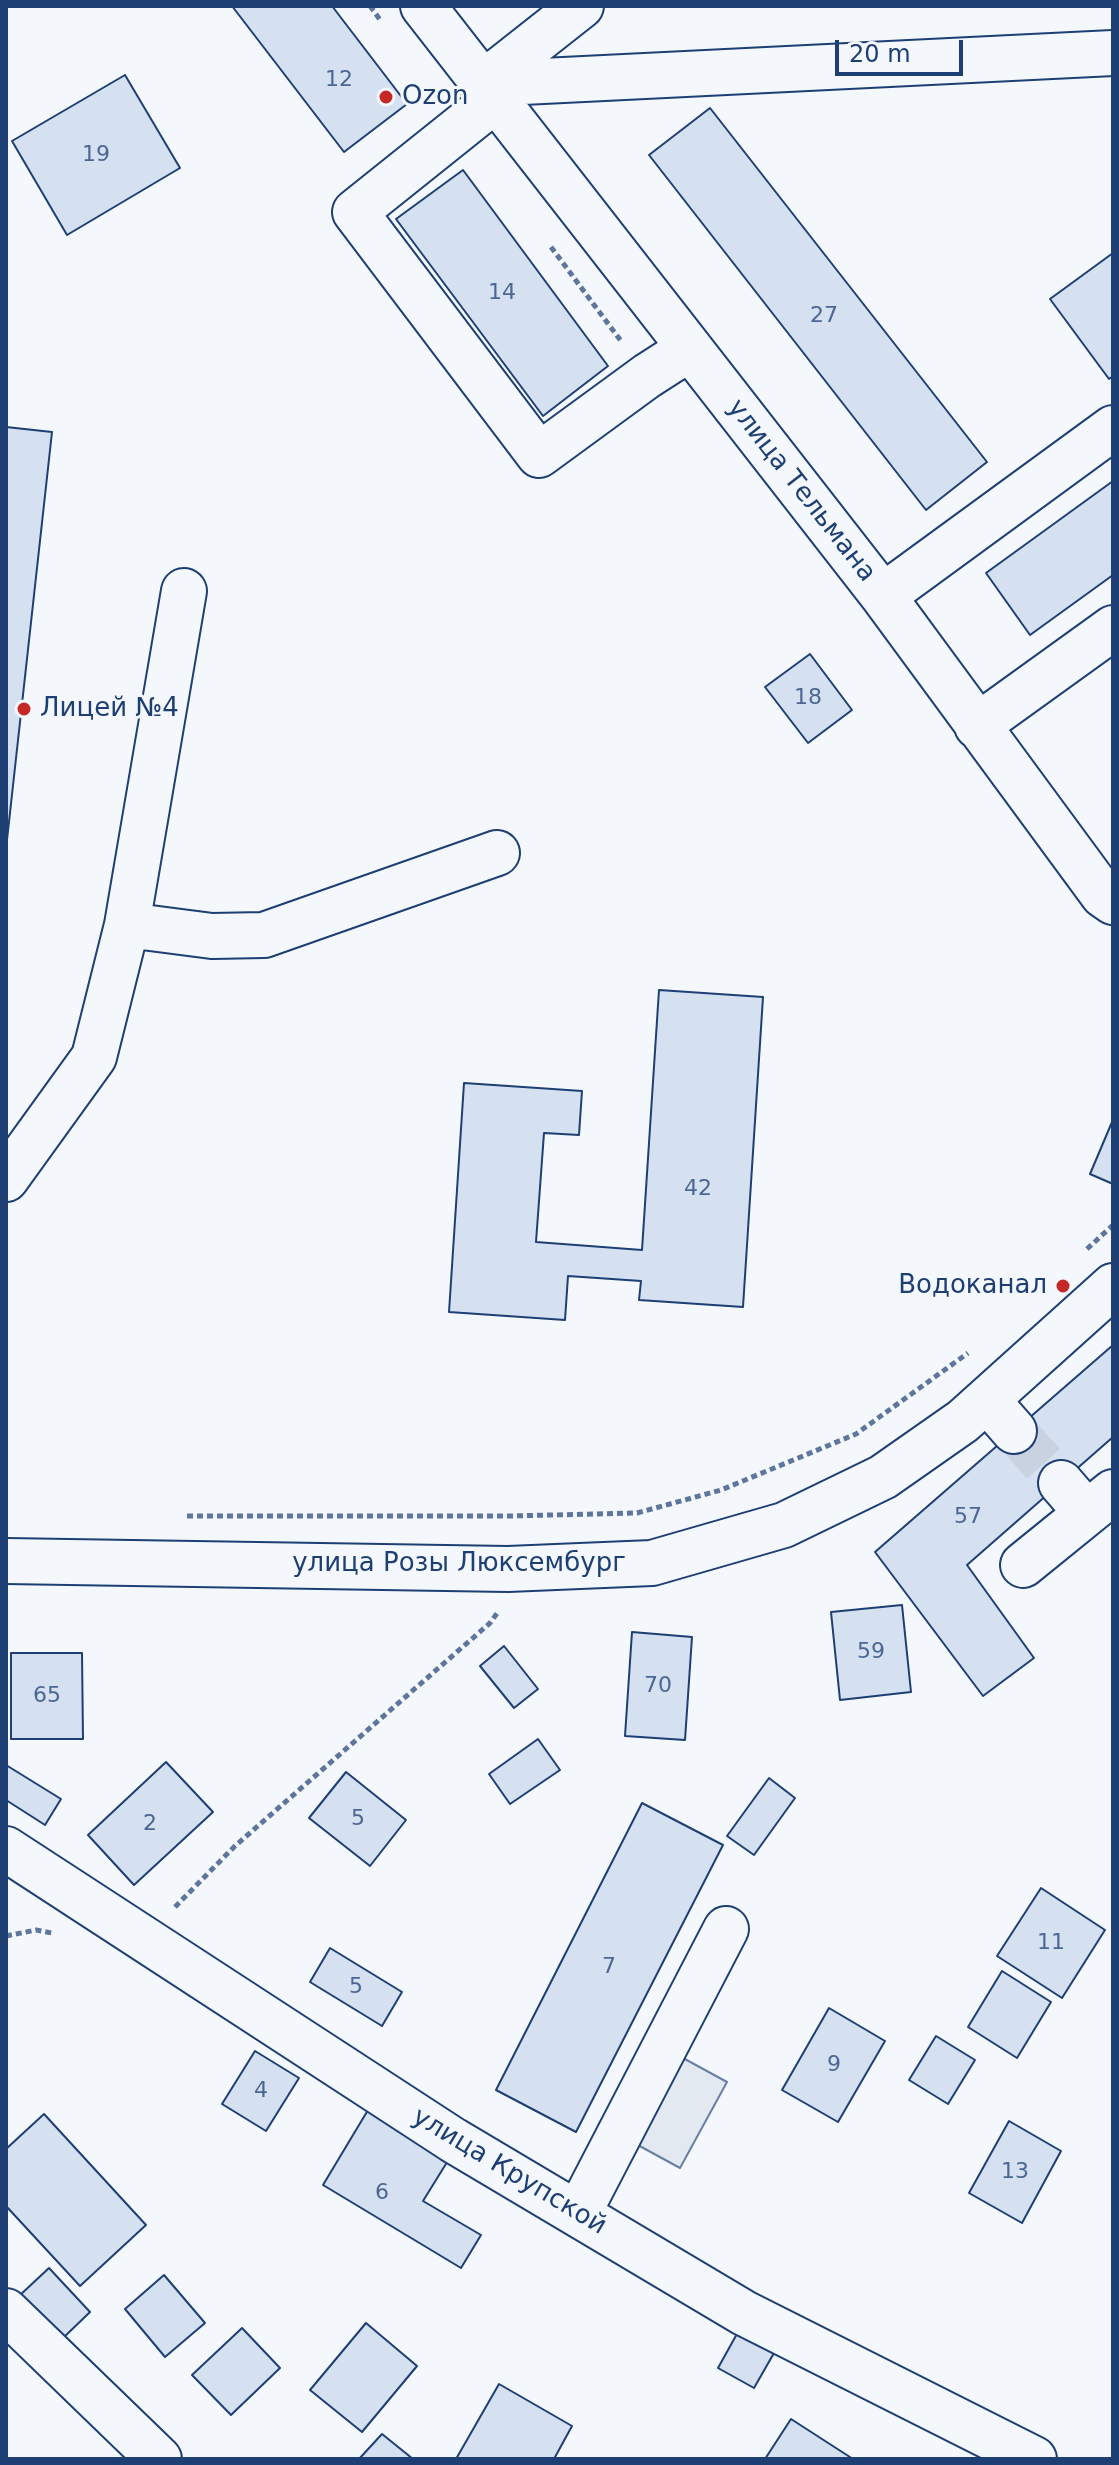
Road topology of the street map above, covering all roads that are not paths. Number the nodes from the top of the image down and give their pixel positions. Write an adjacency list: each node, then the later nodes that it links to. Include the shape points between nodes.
1 (423, 6): 4 (street, улица Тельмана)
2 (581, 6): 4 (street)
3 (1113, 53): 4 (street)
4 (488, 92): 5 (street, улица Тельмана); 5 (street, via 355,212 539,455)
5 (689, 349): 8 (street, улица Тельмана)
6 (1113, 428): 8 (street)
7 (184, 591): 13 (street)
8 (883, 596): 10 (street, улица Тельмана)
9 (1113, 628): 10 (street)
10 (977, 726): 12 (street, улица Тельмана)
11 (497, 853): 13 (street, via 264,935 212,936)
12 (1113, 902)
13 (127, 925): 14 (street, via 94,1057)
14 (6, 1179)
15 (1113, 1286): 17 (street, улица Розы Люксембург, via 1001,1415 963,1421 883,1477 784,1525 652,1563 508,1569)
16 (1087, 1496): 18 (street)
17 (6, 1561)
18 (1023, 1565)
19 (6, 1849): 21 (street, улица Крупской, via 453,2140)
20 (726, 1929): 21 (street)
21 (578, 2214): 24 (street, улица Крупской, via 744,2313)
22 (6, 2311): 23 (street)
23 (159, 2459)
24 (1034, 2459)

